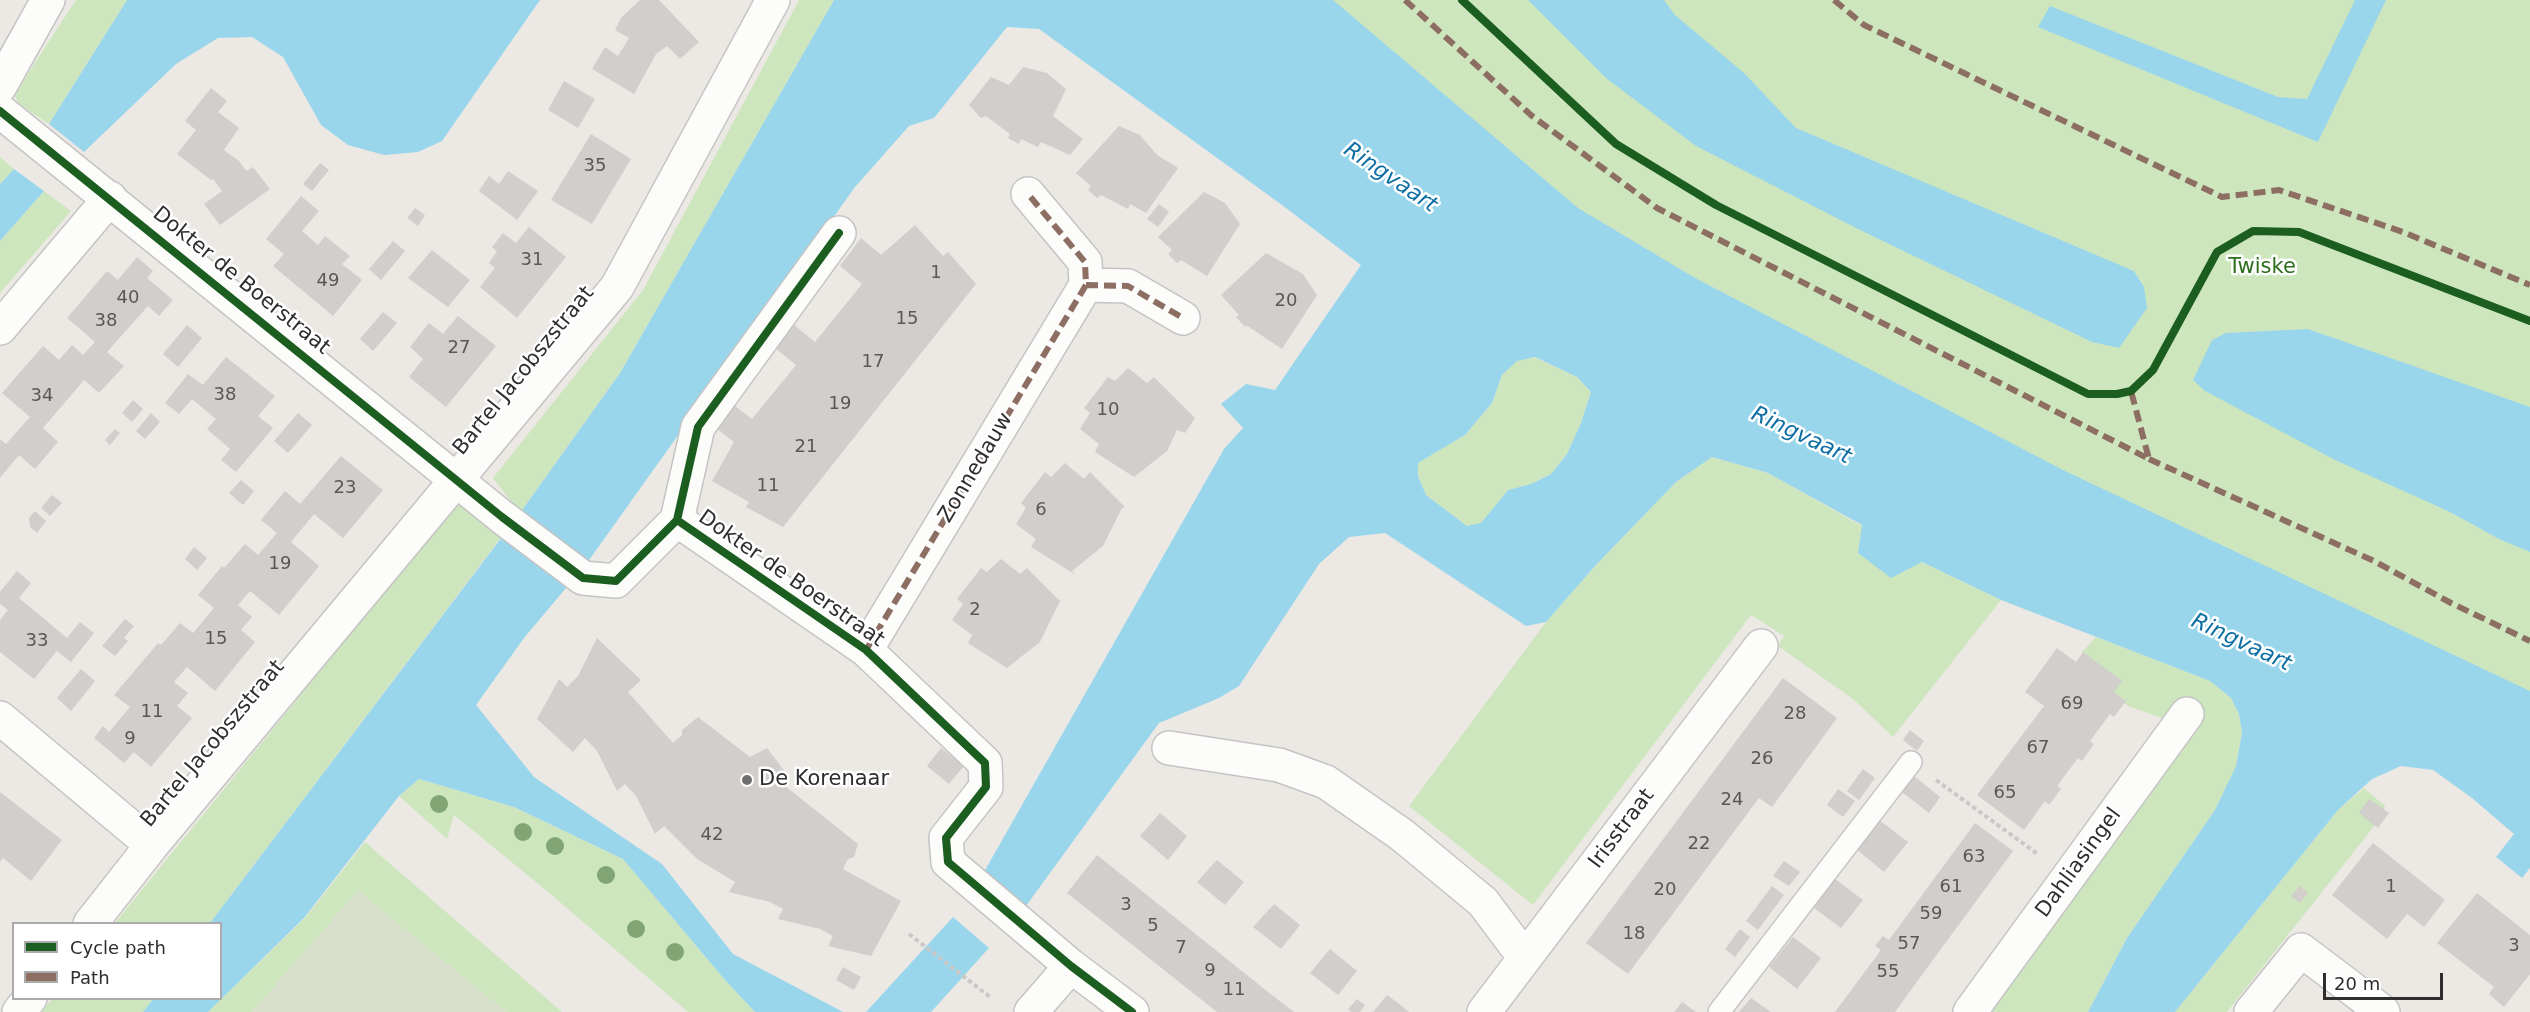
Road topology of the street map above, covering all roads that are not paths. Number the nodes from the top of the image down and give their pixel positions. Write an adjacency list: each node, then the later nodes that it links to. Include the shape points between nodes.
1 (48, 0): 3 (street)
2 (773, 0): 11 (street, Bartel Jacobszstraat, via 617,287)
3 (0, 86)
4 (0, 111): 6 (street, Dokter de Boerstraat)
5 (1028, 194): 8 (street, via 1085,262)
6 (110, 198): 10 (street); 11 (street, Dokter de Boerstraat)
7 (839, 233): 12 (street, via 698,427)
8 (1086, 285): 9 (street, via 1128,286); 14 (street, Zonnedauw)
9 (1183, 318)
10 (0, 328)
11 (458, 481): 12 (street, Dokter de Boerstraat, via 583,578 616,581); 19 (street, Bartel Jacobszstraat)
12 (676, 520): 14 (street, Dokter de Boerstraat)
13 (1761, 646): 21 (street, Irisstraat)
14 (866, 650): 22 (street, Dokter de Boerstraat, via 985,763 986,787 946,838 948,862)
15 (2187, 714): 29 (street, Dahliasingel)
16 (0, 718): 19 (street)
17 (1169, 748): 21 (street, via 1279,765 1326,782 1402,836 1483,902)
18 (1911, 762): 28 (lane)
19 (152, 845): 20 (street, Bartel Jacobszstraat)
20 (92, 922)
21 (1525, 958): 27 (street, Irisstraat)
22 (1071, 966): 25 (street); 26 (street)
23 (29, 1000): 24 (street)
24 (19, 1012)
25 (1031, 1012)
26 (1132, 1012)
27 (1484, 1012)
28 (1719, 1012)
29 (1970, 1012)
30 (2251, 1012): 31 (street, via 2301,950)
31 (2383, 1012)

